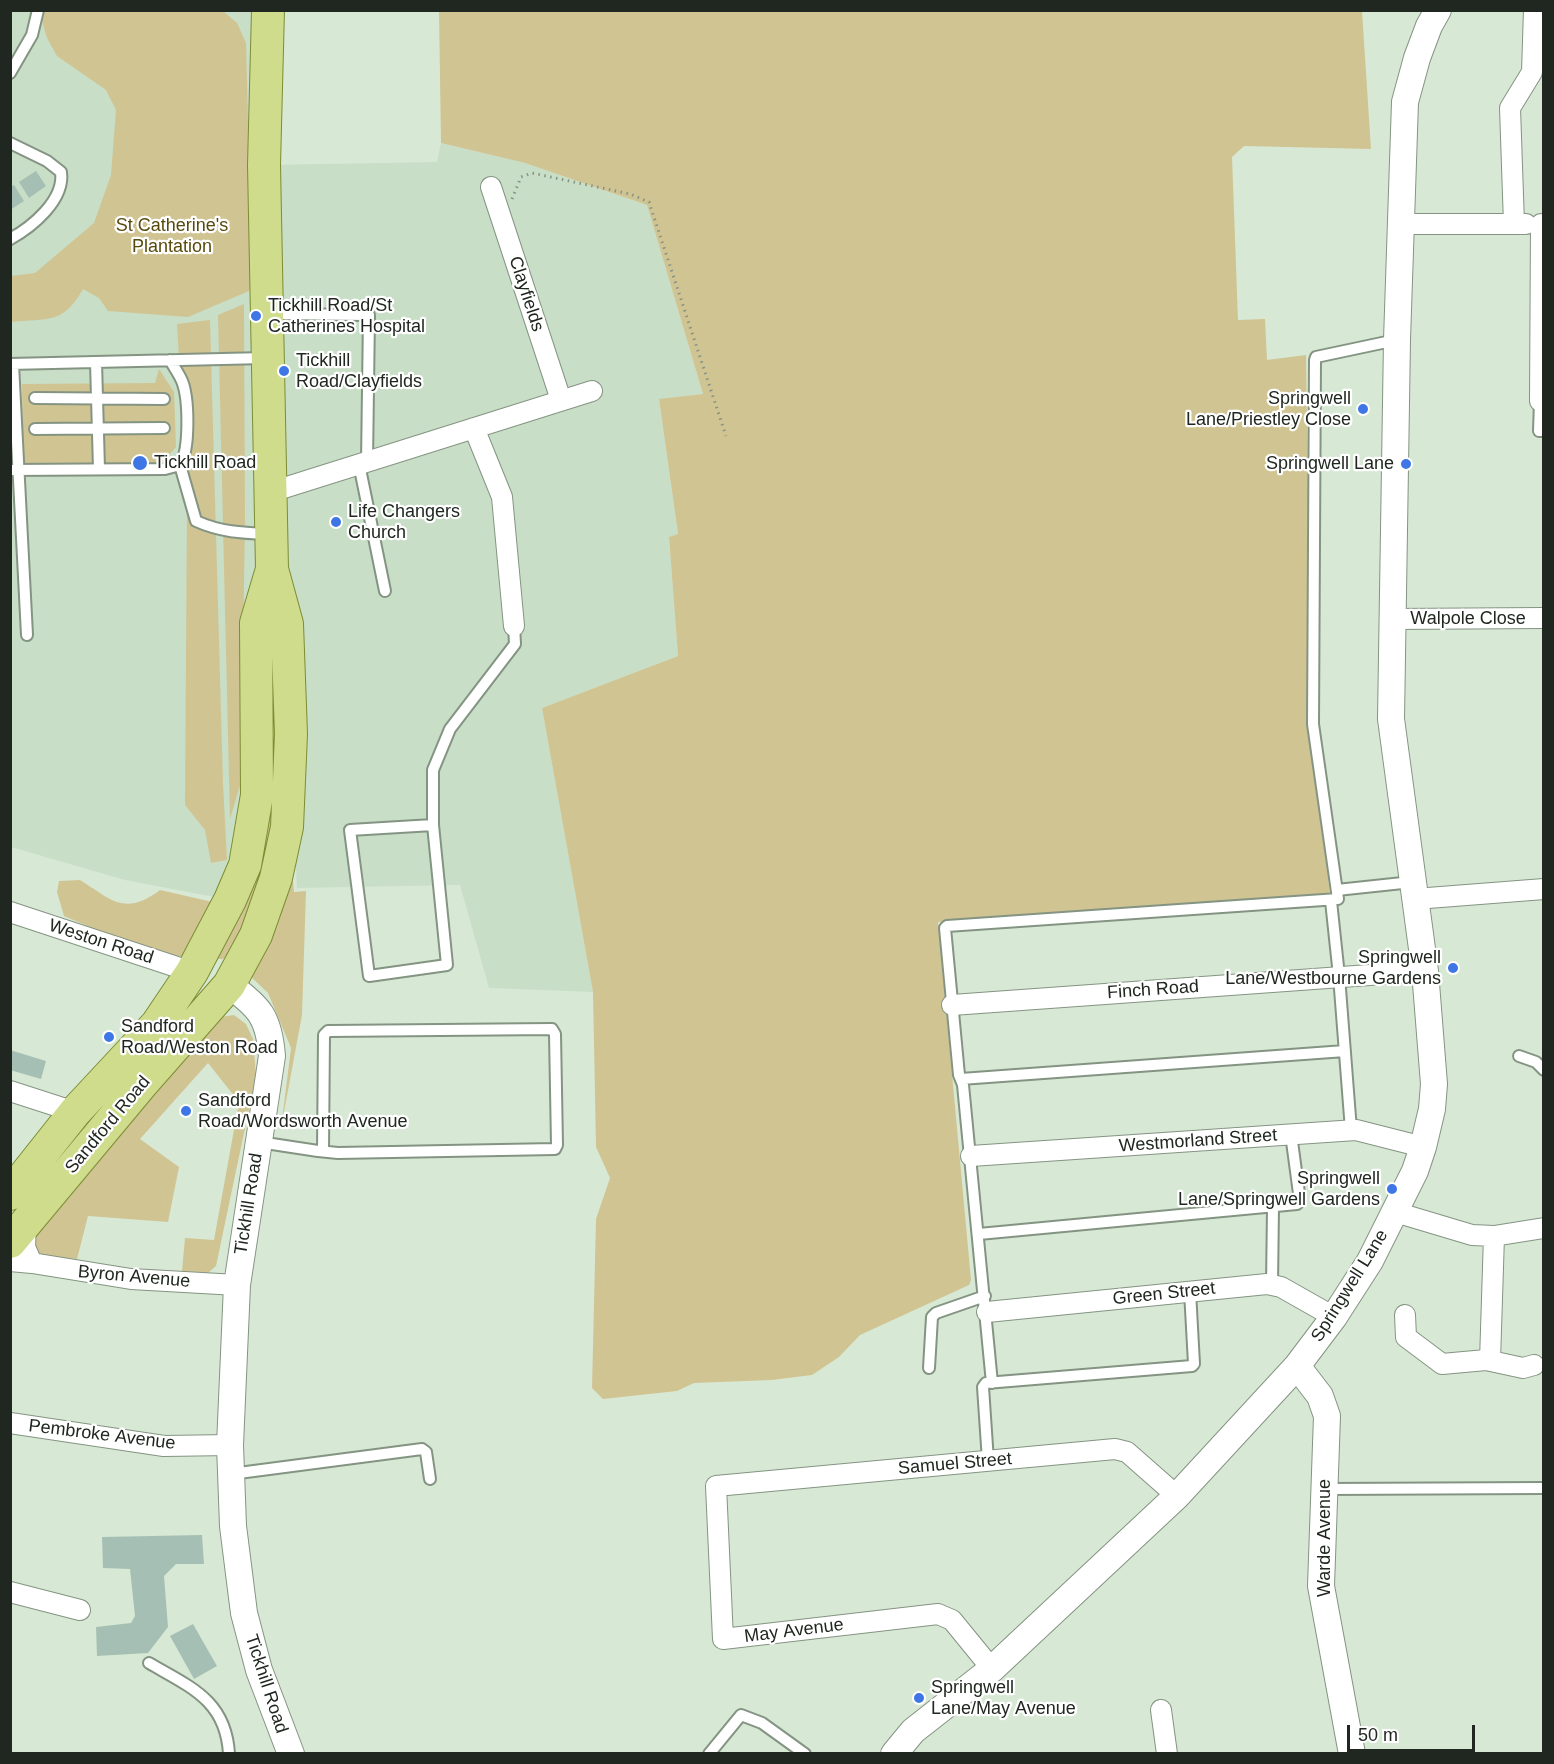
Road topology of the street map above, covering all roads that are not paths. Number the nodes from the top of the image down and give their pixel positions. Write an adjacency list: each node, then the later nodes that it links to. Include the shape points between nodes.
1 (38, 10): 5 (lane, via 32,35)
2 (268, 10): 13 (main road, via 264,165)
3 (1438, 10): 9 (street, Springwell Lane, via 1421,47 1405,102)
4 (1533, 10): 6 (street, via 1532,72)
5 (10, 73)
6 (1536, 81): 10 (street, via 1522,86 1510,108)
7 (10, 143): 12 (lane, via 48,161 61,172 62,179 52,202 38,219)
8 (491, 187): 23 (street, Clayfields)
9 (1400, 224): 10 (street); 14 (street, Springwell Lane)
10 (1514, 224): 11 (street)
11 (1542, 224): 24 (street)
12 (10, 239)
13 (267, 314): 15 (main road); 30 (lane, via 369,315)
14 (1397, 340): 39 (street, Springwell Lane); 44 (lane, via 1315,360 1313,724)
15 (268, 358): 16 (lane); 34 (main road)
16 (170, 360): 17 (lane); 31 (lane, via 186,397 186,444)
17 (96, 362): 18 (lane); 21 (lane)
18 (12, 364): 33 (lane)
19 (592, 391): 23 (street)
20 (35, 398): 21 (lane)
21 (97, 398): 22 (lane); 25 (lane)
22 (164, 399)
23 (561, 400): 27 (street)
24 (1540, 401): 29 (lane, via 1539,431)
25 (98, 428): 26 (lane); 28 (lane); 32 (lane)
26 (164, 428)
27 (474, 428): 30 (street); 40 (street, via 502,497)
28 (35, 429)
29 (1544, 432)
30 (363, 463): 34 (street); 37 (lane)
31 (180, 465): 32 (lane, via 165,469); 35 (lane, via 196,521 230,532)
32 (99, 469): 33 (lane)
33 (14, 470): 41 (lane)
34 (271, 492): 35 (main road)
35 (272, 534): 36 (main road)
36 (272, 569): 49 (main road, via 256,623 257,795 251,837 245,865 230,900); 51 (main road, via 287,624 291,734 287,827 276,879 260,923)
37 (385, 591)
38 (1544, 618): 39 (street, Walpole Close)
39 (1392, 619): 45 (street, Springwell Lane, via 1391,719)
40 (514, 626): 42 (lane, via 515,644 450,729 432,770)
41 (27, 635)
42 (433, 825): 42 (lane, via 447,965 369,976 350,830)
43 (1544, 889): 45 (street)
44 (1337, 890): 45 (lane); 46 (lane, via 1338,900)
45 (1413, 891): 48 (street, Springwell Lane)
46 (1331, 901): 50 (lane); 52 (lane, via 947,926)
47 (10, 912): 49 (street, Weston Road)
48 (1425, 971): 50 (street, Finch Road); 62 (street, Springwell Lane, via 1434,1084)
49 (192, 972): 51 (main road); 58 (main road, Sandford Road, via 157,1024)
50 (1340, 976): 52 (street, Finch Road); 53 (lane)
51 (229, 986): 61 (street, Tickhill Road, via 252,1002 265,1018 270,1037 271,1066); 71 (main road, Sandford Road, via 141,1085)
52 (952, 1005): 56 (lane)
53 (1345, 1051): 56 (lane); 59 (lane)
54 (1519, 1056): 55 (lane, via 1536,1062)
55 (1544, 1070)
56 (961, 1079): 64 (lane)
57 (10, 1091): 58 (street)
58 (75, 1112): 65 (main road, Sandford Road)
59 (1351, 1130): 60 (street, Westmorland Street); 62 (street, Westmorland Street)
60 (1291, 1134): 64 (street, Westmorland Street); 66 (lane, via 1300,1201)
61 (258, 1142): 63 (lane); 73 (street, Tickhill Road)
62 (1423, 1147): 67 (street, Springwell Lane)
63 (323, 1152): 63 (lane, via 555,1149 555,1034 552,1029 328,1031 324,1035)
64 (971, 1156): 69 (lane)
65 (10, 1194)
66 (1273, 1207): 69 (lane); 74 (lane)
67 (1395, 1212): 70 (street, via 1452,1232); 78 (street, Springwell Lane)
68 (1544, 1228): 70 (street)
69 (979, 1234): 76 (lane)
70 (1494, 1236): 79 (street)
71 (23, 1242): 72 (street, Byron Avenue); 73 (street, Byron Avenue, via 131,1279)
72 (10, 1261)
73 (237, 1285): 85 (street, Tickhill Road)
74 (1272, 1285): 75 (street, Green Street); 78 (street, Green Street)
75 (1190, 1291): 76 (street, Green Street); 83 (lane, via 1192,1366)
76 (986, 1304): 82 (lane, via 932,1317); 83 (lane)
77 (1405, 1315): 79 (street, via 1406,1337 1442,1364)
78 (1334, 1317): 80 (street, Springwell Lane)
79 (1490, 1361): 81 (street, via 1523,1368)
80 (1297, 1365): 91 (street, Warde Avenue, via 1320,1396 1327,1416); 92 (street, Springwell Lane)
81 (1534, 1365)
82 (929, 1368)
83 (992, 1383): 86 (lane, via 983,1387)
84 (10, 1423): 85 (street, Pembroke Avenue, via 164,1446)
85 (230, 1445): 87 (street, Tickhill Road)
86 (988, 1461): 89 (street, Samuel Street); 92 (street, Samuel Street, via 1115,1449 1127,1452)
87 (231, 1474): 88 (lane, via 422,1449 426,1452); 99 (street, Tickhill Road, via 244,1613 259,1670)
88 (430, 1479)
89 (716, 1486): 96 (street, May Avenue, via 723,1639 938,1614 952,1620)
90 (1544, 1488): 91 (lane)
91 (1324, 1489): 104 (street, Warde Avenue, via 1321,1586)
92 (1177, 1496): 96 (street, Springwell Lane)
93 (10, 1592): 94 (street)
94 (80, 1610)
95 (149, 1663): 98 (lane, via 205,1696 226,1728)
96 (992, 1669): 102 (street, Springwell Lane, via 913,1731)
97 (1161, 1710): 103 (street)
98 (229, 1754)
99 (291, 1754)
100 (709, 1754): 101 (lane, via 741,1715 762,1723)
101 (806, 1754)
102 (894, 1754)
103 (1167, 1754)
104 (1352, 1754)

